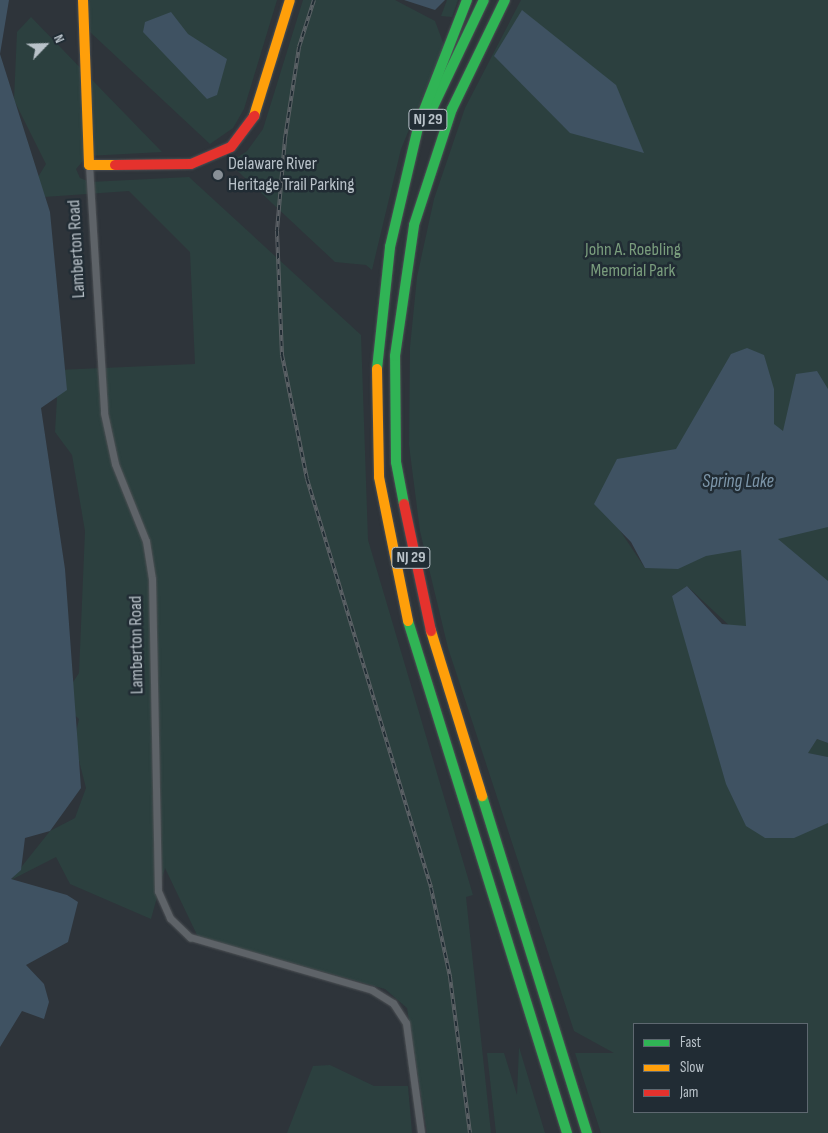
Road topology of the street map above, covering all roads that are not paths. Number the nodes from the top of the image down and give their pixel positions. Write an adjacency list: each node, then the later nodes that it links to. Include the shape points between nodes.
1 (83, 0): 6 (main road, Lamberton Road)
2 (290, 0): 6 (main road, via 257,112 232,147 191,164)
3 (467, 0): 7 (main road, via 419,123)
4 (484, 0): 7 (main road, NJ 29, via 429,116)
5 (505, 0): 12 (main road, NJ 29, via 452,109 418,207 398,320 394,435 403,514 422,602)
6 (89, 165): 9 (street, Lamberton Road, via 104,413 115,464 146,541 152,579 158,891 170,918 190,937 372,990 393,1003 406,1023)
7 (390, 246): 8 (main road, NJ 29, via 378,327 375,409 389,544 432,704)
8 (550, 1078): 10 (main road); 11 (main road, NJ 29)
9 (421, 1133)
10 (559, 1133)
11 (567, 1133)
12 (588, 1133)

